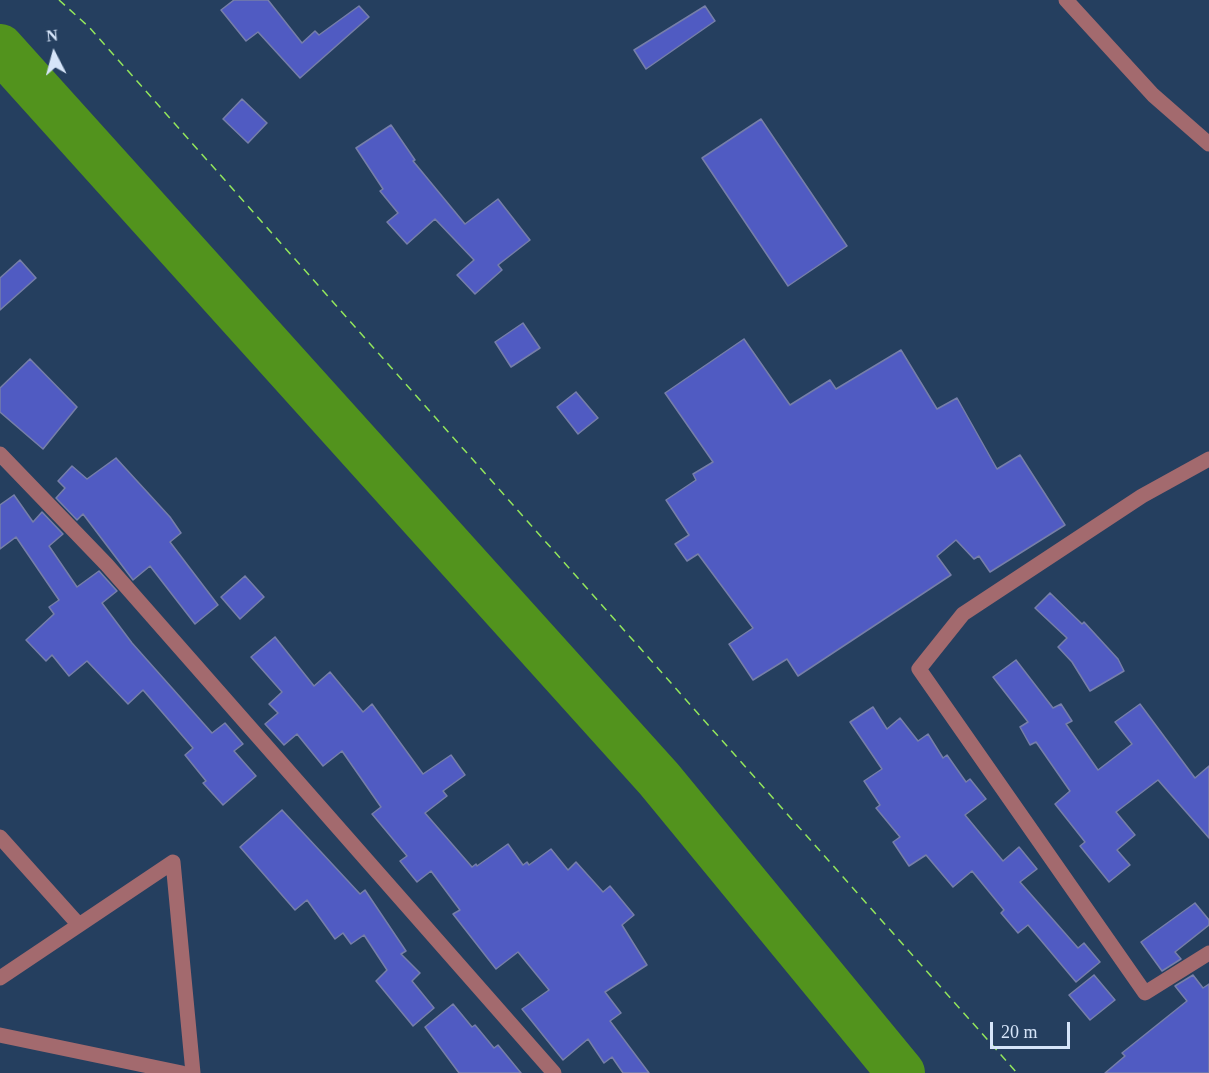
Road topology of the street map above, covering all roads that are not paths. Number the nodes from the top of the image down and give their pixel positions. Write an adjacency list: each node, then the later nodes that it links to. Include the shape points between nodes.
1 (1066, 0): 2 (street, via 1153,95)
2 (1209, 144)
3 (0, 454): 12 (street, via 107,565)
4 (1209, 459): 7 (street, via 1142,496 963,614 919,669 1145,993)
5 (0, 837): 6 (street)
6 (79, 925): 8 (street); 11 (street, via 173,862)
7 (1209, 953)
8 (0, 978)
9 (0, 1035): 10 (street)
10 (183, 1073)
11 (193, 1073)
12 (555, 1073)

